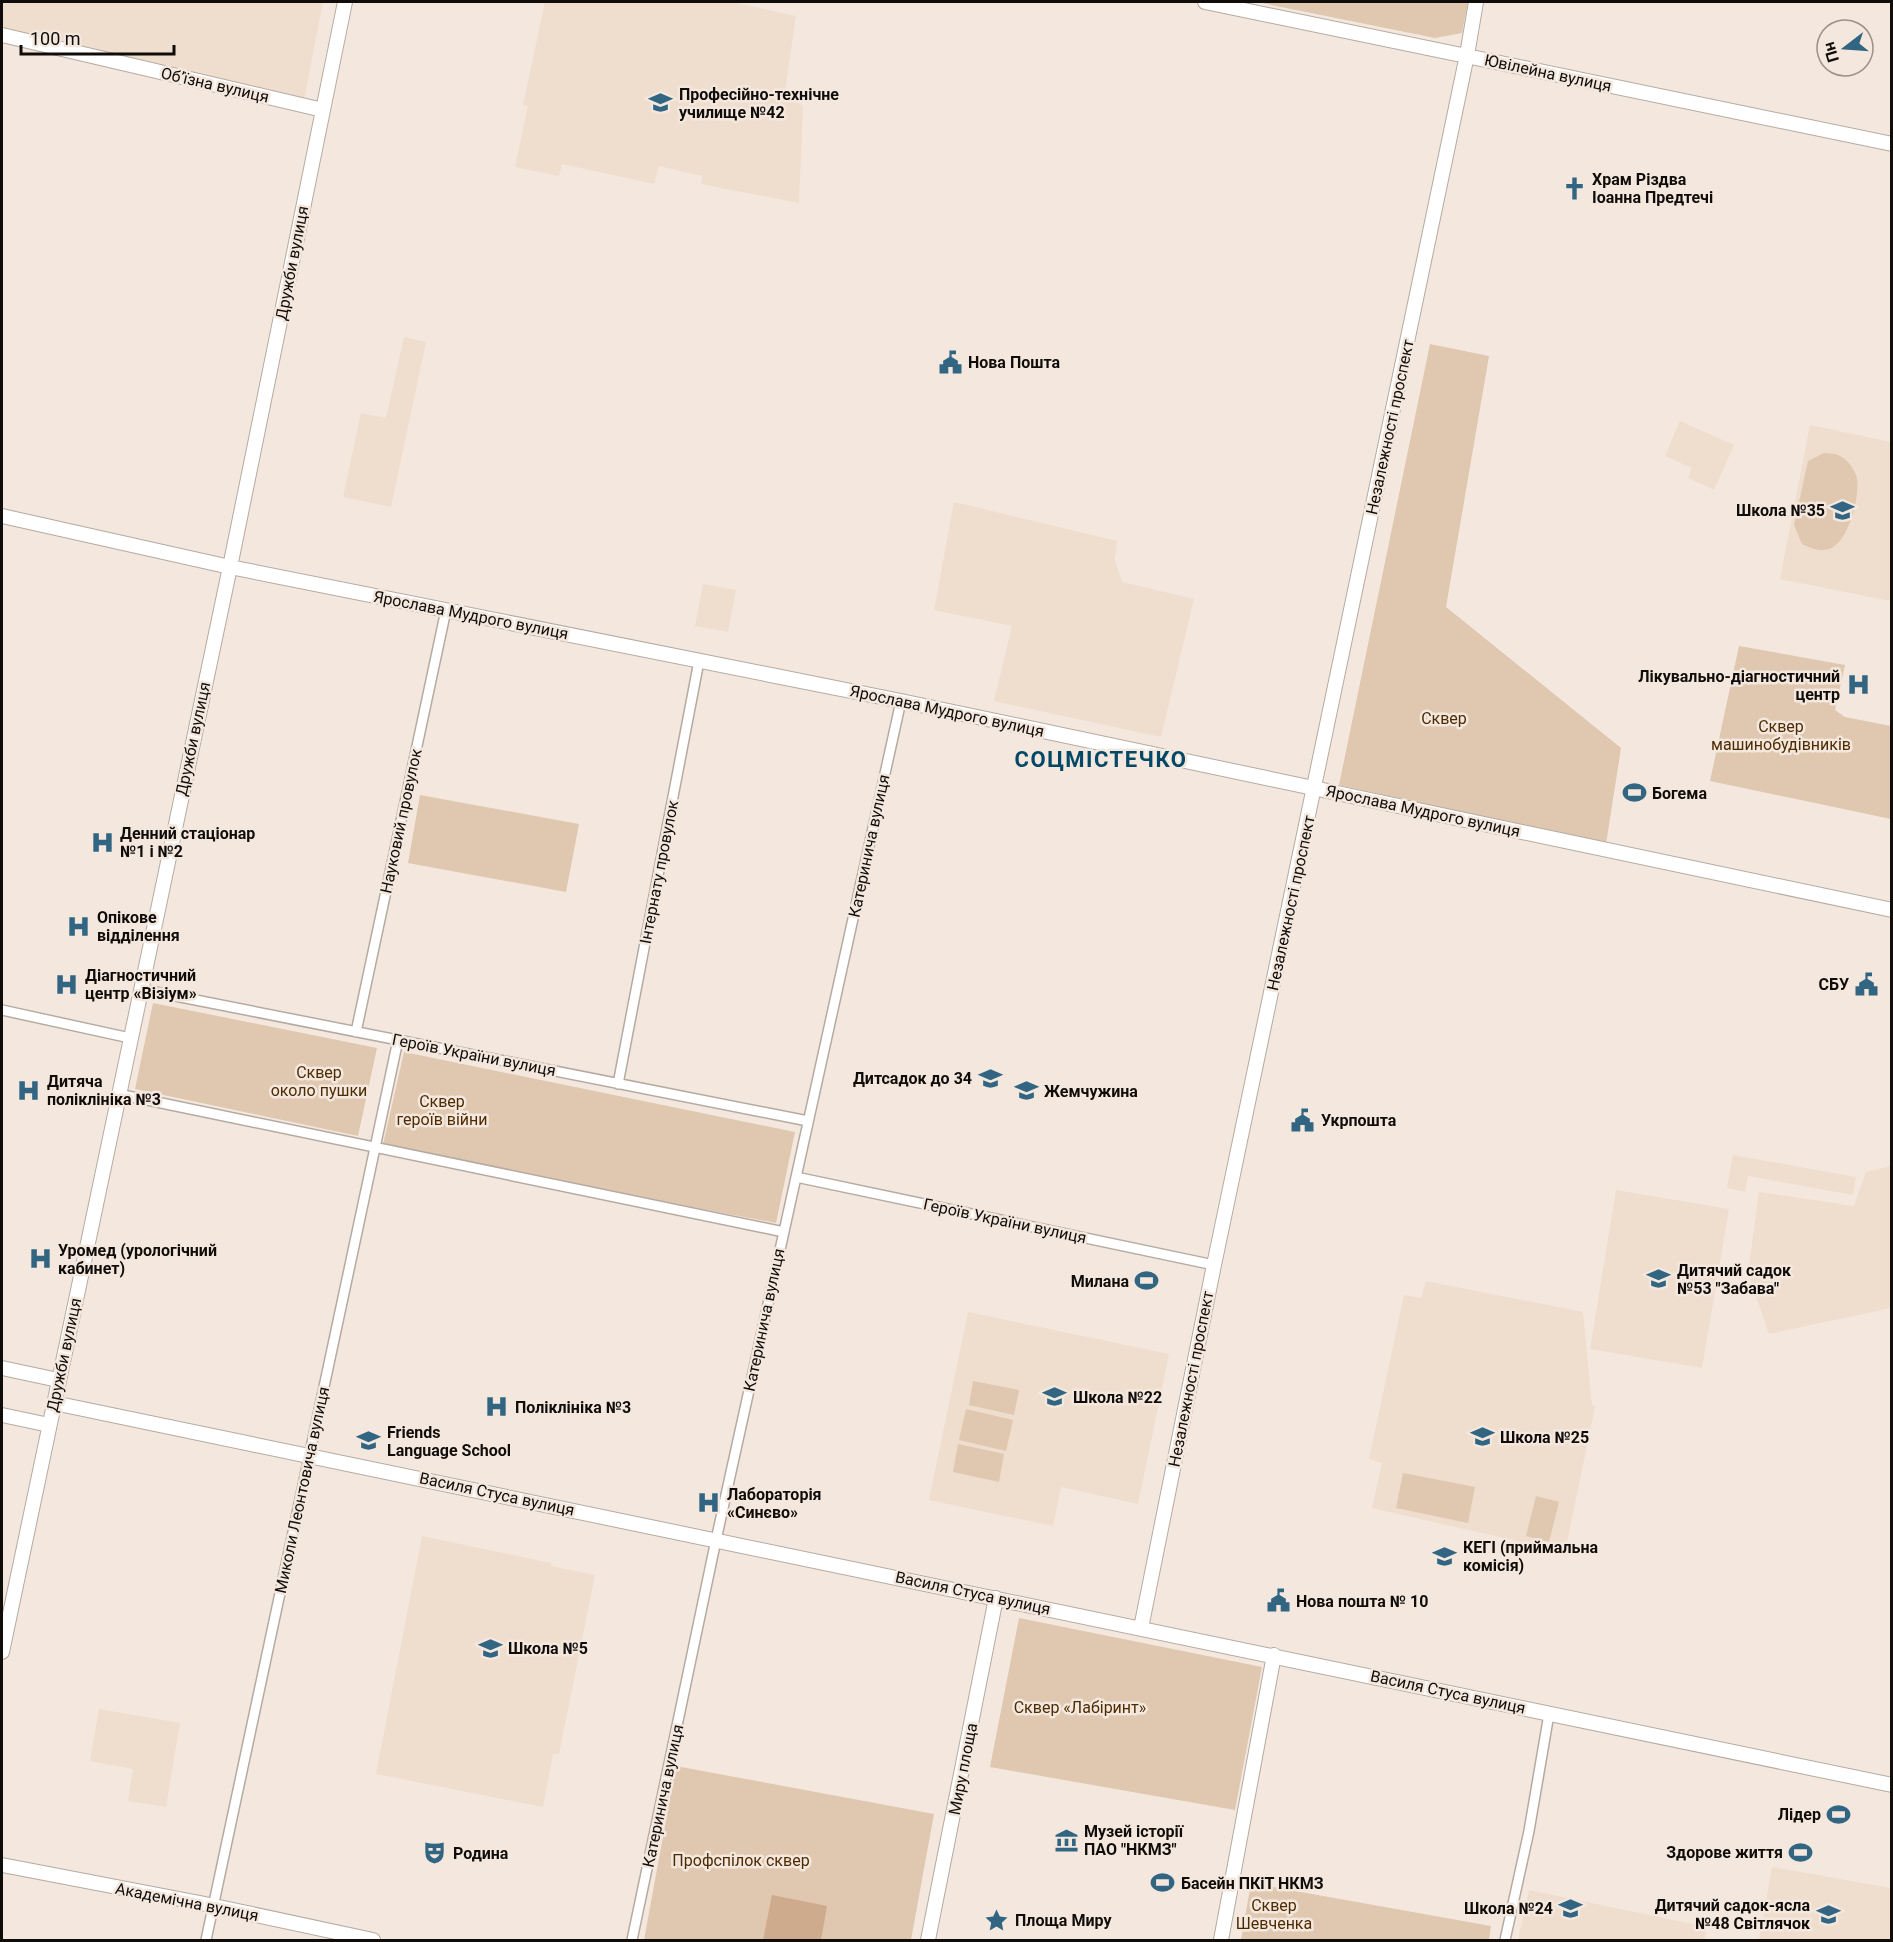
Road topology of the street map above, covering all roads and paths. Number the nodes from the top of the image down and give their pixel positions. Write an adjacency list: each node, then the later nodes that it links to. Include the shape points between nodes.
1 (345, 2): 6 (street, Дружби вулиця)
2 (1205, 2): 5 (street, Ювілейна вулиця)
3 (1476, 2): 5 (street, Незалежності проспект)
4 (2, 35): 6 (street, Об’їзна вулиця)
5 (1467, 55): 7 (street, Ювілейна вулиця); 13 (street, Незалежності проспект)
6 (323, 110): 9 (street, Дружби вулиця)
7 (1892, 144)
8 (2, 516): 9 (street, Ярослава Мудрого вулиця)
9 (230, 567): 10 (street, Ярослава Мудрого вулиця); 15 (street, Дружби вулиця)
10 (446, 610): 11 (street, Ярослава Мудрого вулиця); 17 (street, Науковий провулок)
11 (699, 661): 12 (street, Ярослава Мудрого вулиця); 20 (street, Інтернату провулок)
12 (901, 701): 13 (street, Ярослава Мудрого вулиця); 22 (street, Катеринича вулиця)
13 (1315, 788): 14 (street, Ярослава Мудрого вулиця); 26 (street, Незалежності проспект)
14 (1892, 910)
15 (140, 989): 17 (street, Героїв України вулиця); 18 (street, Дружби вулиця)
16 (2, 1010): 18 (street)
17 (356, 1032): 19 (street, Героїв України вулиця)
18 (130, 1038): 21 (street, Дружби вулиця)
19 (398, 1040): 20 (street, Героїв України вулиця); 23 (street, Миколи Леонтовича вулиця)
20 (618, 1084): 22 (street, Героїв України вулиця)
21 (118, 1094): 23 (street); 28 (street, Дружби вулиця)
22 (808, 1121): 24 (street, Катеринича вулиця)
23 (375, 1147): 25 (street); 32 (street, Миколи Леонтовича вулиця)
24 (796, 1178): 25 (street, Катеринича вулиця); 26 (street, Героїв України вулиця)
25 (784, 1232): 33 (street, Катеринича вулиця)
26 (1214, 1264): 35 (street, Незалежності проспект)
27 (2, 1368): 28 (street)
28 (58, 1380): 29 (street, Дружби вулиця)
29 (54, 1402): 31 (street, Дружби вулиця); 32 (street, Василя Стуса вулиця)
30 (2, 1415): 31 (street)
31 (49, 1425): 36 (street, Дружби вулиця)
32 (309, 1455): 33 (street, Василя Стуса вулиця); 42 (street, Миколи Леонтовича вулиця)
33 (716, 1540): 34 (street, Василя Стуса вулиця); 45 (street, Катеринича вулиця)
34 (996, 1598): 35 (street, Василя Стуса вулиця); 46 (street, Миру площа)
35 (1141, 1628): 38 (street, Василя Стуса вулиця)
36 (3, 1636): 37 (street, Дружби вулиця)
37 (2, 1652)
38 (1274, 1655): 39 (street, Василя Стуса вулиця); 47 (street)
39 (1549, 1714): 40 (street, Василя Стуса вулиця); 48 (street)
40 (1892, 1785)
41 (2, 1865): 42 (street, Академічна вулиця)
42 (213, 1906): 43 (street, Миколи Леонтовича вулиця); 44 (street, Академічна вулиця)
43 (206, 1941)
44 (373, 1941)
45 (632, 1941)
46 (928, 1941)
47 (1221, 1941)
48 (1505, 1941)

